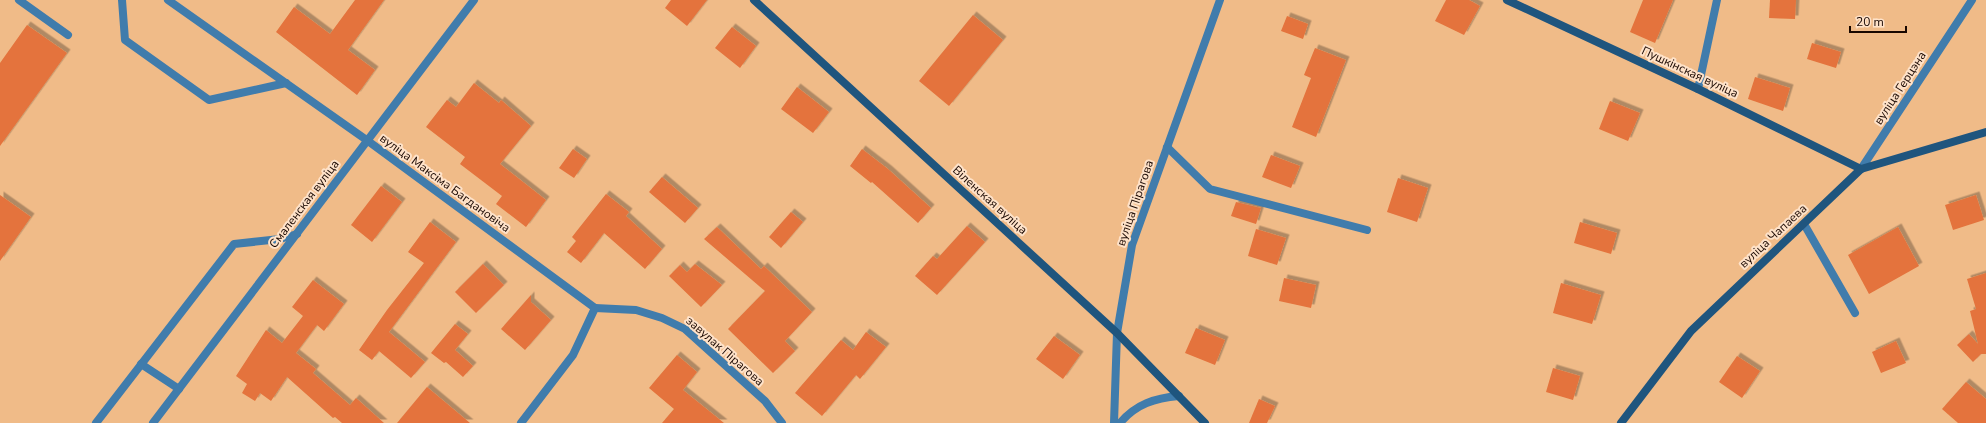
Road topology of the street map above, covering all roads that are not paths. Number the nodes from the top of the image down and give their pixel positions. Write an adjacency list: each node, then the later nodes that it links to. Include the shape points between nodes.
1 (19, 0): 10 (street)
2 (122, 0): 11 (street, via 125,40 209,100)
3 (168, 0): 11 (street, вуліца Максіма Багдановіча)
4 (474, 0): 14 (street, Смаленская вуліца)
5 (754, 0): 22 (street, Віленская вуліца)
6 (1220, 0): 15 (street, вуліца Пірагова)
7 (1507, 0): 12 (street, Пушкінская вуліца)
8 (1716, 0): 12 (street)
9 (1972, 0): 16 (street, вуліца Герцэна)
10 (68, 35)
11 (286, 84): 14 (street, вуліца Максіма Багдановіча)
12 (1698, 89): 16 (street, Пушкінская вуліца)
13 (1986, 132): 16 (street, вуліца Чапаева)
14 (368, 141): 19 (street, Смаленская вуліца); 20 (street, вуліца Максіма Багдановіча)
15 (1167, 147): 18 (street, via 1210,189); 22 (street, вуліца Пірагова, via 1132,245)
16 (1861, 169): 17 (street, вуліца Чапаева)
17 (1804, 224): 21 (street); 33 (street, вуліца Чапаева, via 1690,331)
18 (1367, 230)
19 (297, 234): 23 (street, via 280,239 234,244); 24 (street, Смаленская вуліца)
20 (595, 308): 28 (street, via 573,355); 29 (street, завулак Пірагова, via 636,310 685,329 765,401)
21 (1855, 313)
22 (1117, 333): 25 (street, Віленская вуліца); 30 (street, вуліца Пірагова)
23 (141, 364): 24 (street); 26 (street)
24 (179, 389): 27 (street, Смаленская вуліца)
25 (1179, 396): 31 (street, via 1161,397 1145,403 1128,413); 32 (street, Віленская вуліца)
26 (96, 423)
27 (153, 423)
28 (521, 423)
29 (782, 423)
30 (1114, 423)
31 (1120, 423)
32 (1205, 423)
33 (1621, 423)

